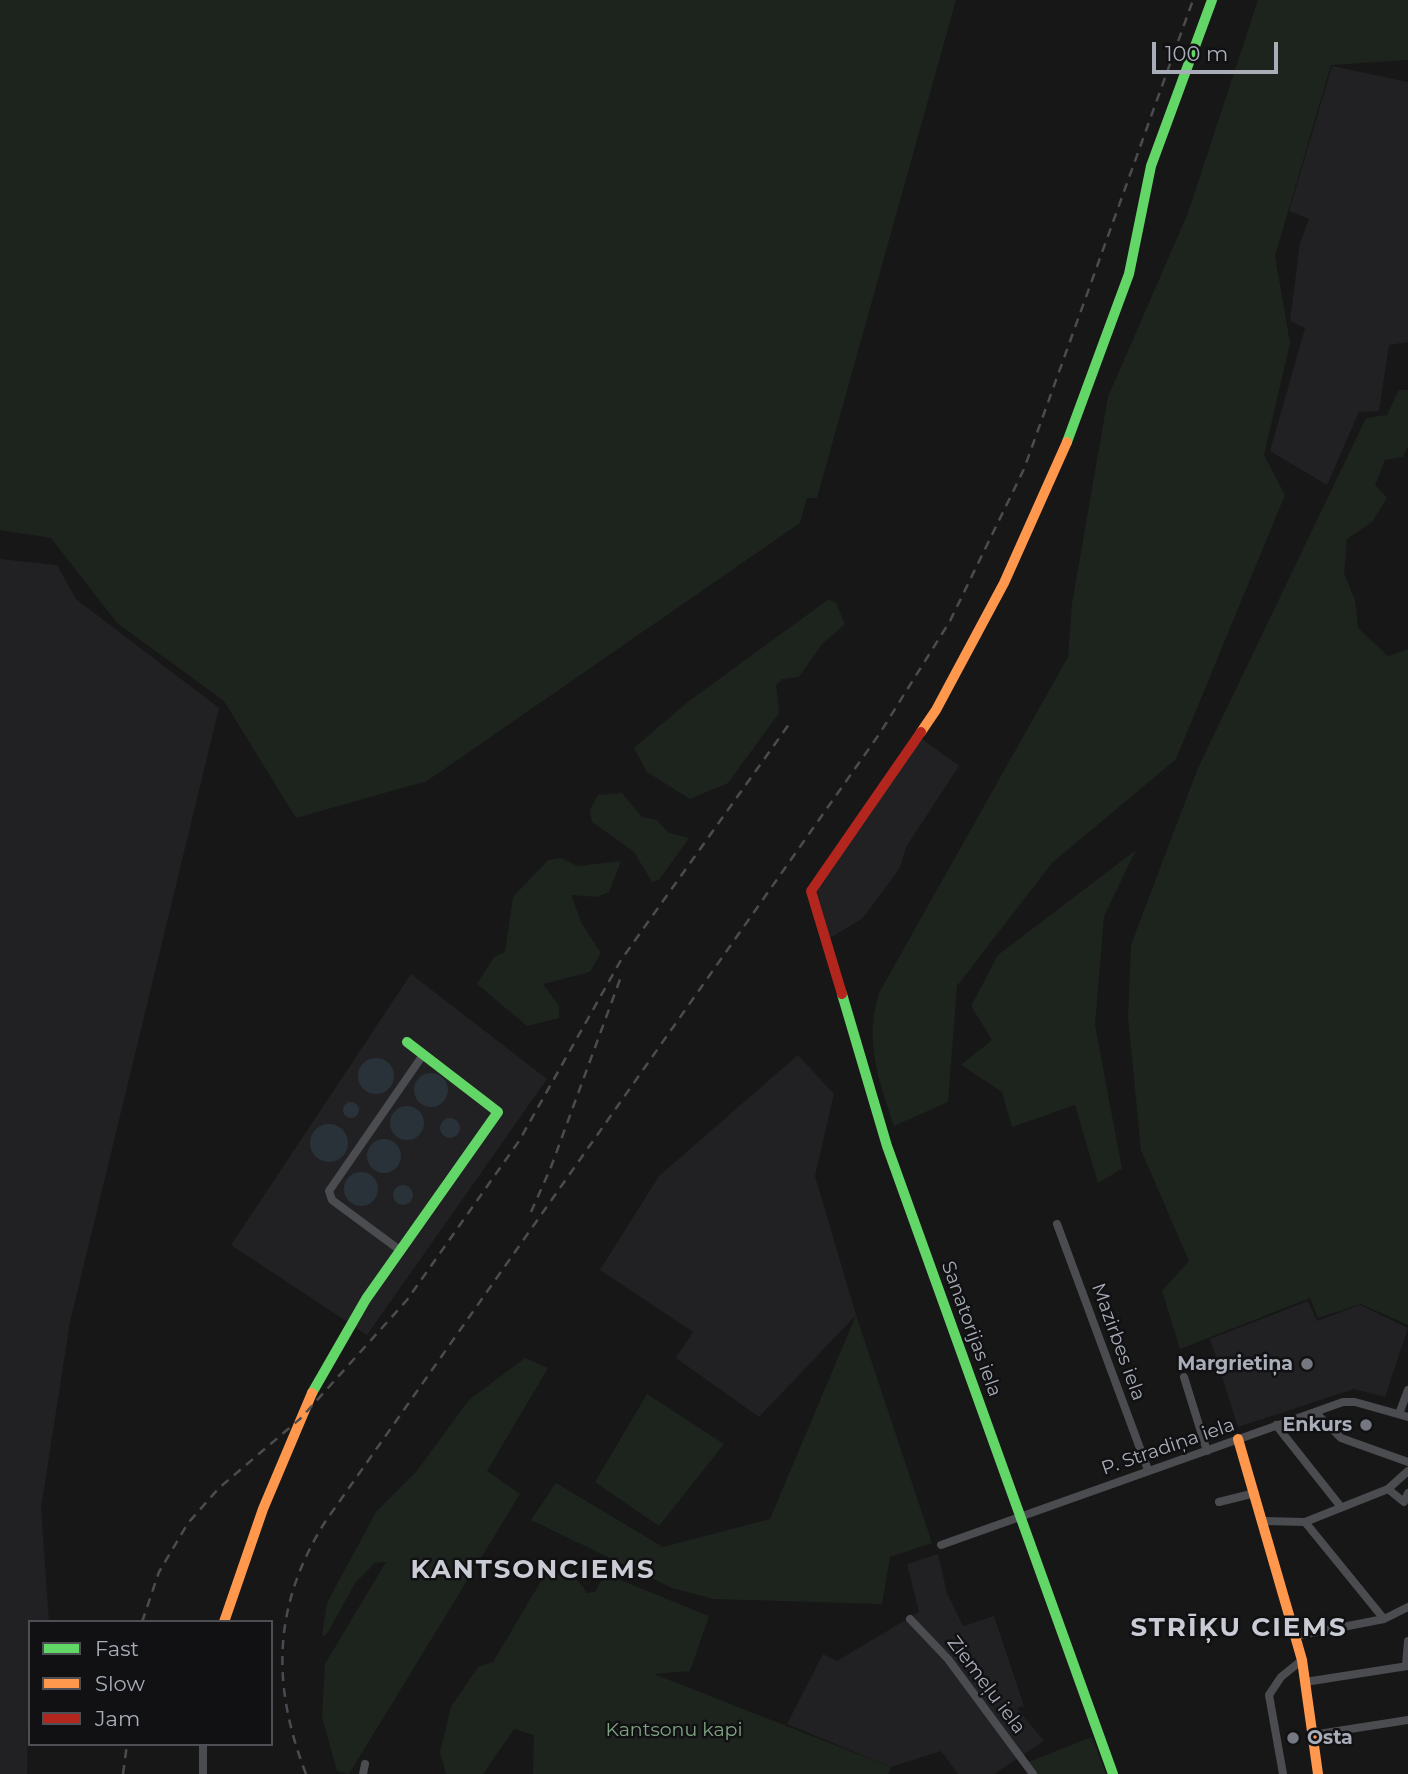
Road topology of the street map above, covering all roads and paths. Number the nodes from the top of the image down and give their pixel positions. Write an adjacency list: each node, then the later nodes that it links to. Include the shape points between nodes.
1 (1212, 0): 21 (street, Sanatorijas iela, via 1152,166 1129,274 1057,471 936,710 811,891 887,1146)
2 (407, 1042): 3 (street)
3 (423, 1055): 5 (street, via 329,1191 331,1200); 5 (street, via 498,1112)
4 (1057, 1224): 14 (street, Mazirbes iela)
5 (401, 1251): 28 (street, via 347,1328 307,1403)
6 (1184, 1377): 12 (street)
7 (1408, 1390): 9 (street)
8 (1315, 1412): 9 (street, P. Stradiņa iela, via 1355,1402); 10 (street, P. Stradiņa iela); 13 (street, via 1341,1438)
9 (1404, 1415)
10 (1276, 1425): 11 (street, P. Stradiņa iela); 20 (street)
11 (1238, 1439): 12 (street, P. Stradiņa iela); 17 (street)
12 (1208, 1451): 14 (street, P. Stradiņa iela)
13 (1408, 1462)
14 (1148, 1470): 21 (street, P. Stradiņa iela)
15 (1407, 1473): 16 (street)
16 (1388, 1489): 18 (street); 20 (street)
17 (1255, 1493): 19 (street); 22 (street)
18 (1407, 1499)
19 (1219, 1502)
20 (1341, 1507): 23 (street)
21 (1020, 1518): 24 (street, P. Stradiņa iela); 41 (street, Sanatorijas iela)
22 (1263, 1521): 23 (street); 29 (street)
23 (1306, 1522): 27 (street)
24 (941, 1545)
25 (1408, 1607): 27 (street)
26 (910, 1619): 40 (street, Ziemeļu iela, via 948,1659)
27 (1384, 1619): 29 (street)
28 (225, 1620)
29 (1296, 1636): 31 (street)
30 (1408, 1641): 32 (street)
31 (1302, 1660): 33 (street); 42 (street, via 1281,1677 1269,1695)
32 (1407, 1665): 33 (street)
33 (1305, 1682): 35 (street)
34 (1408, 1720): 35 (street)
35 (1312, 1735): 43 (street)
36 (203, 1746): 38 (street)
37 (365, 1764): 39 (street)
38 (203, 1774)
39 (363, 1774)
40 (1033, 1774)
41 (1113, 1774)
42 (1283, 1774)
43 (1318, 1774)

